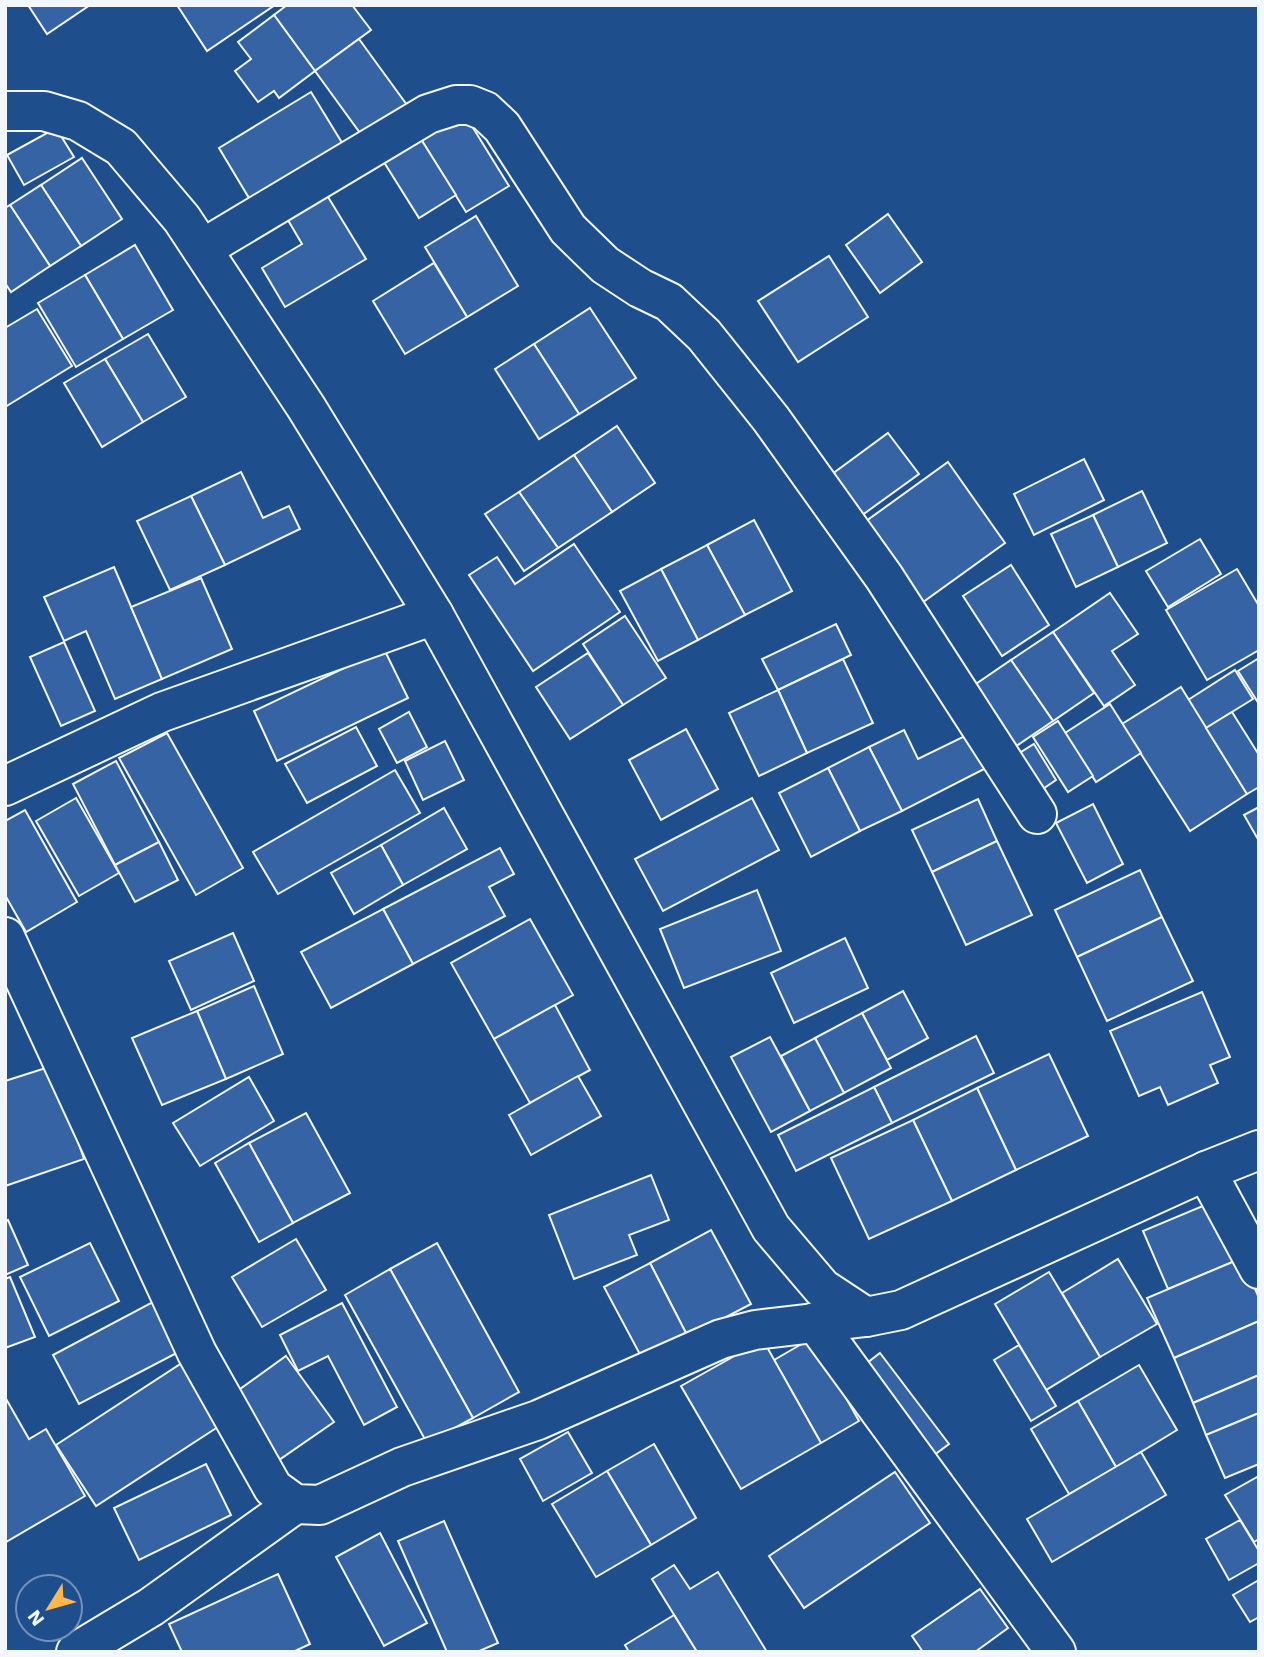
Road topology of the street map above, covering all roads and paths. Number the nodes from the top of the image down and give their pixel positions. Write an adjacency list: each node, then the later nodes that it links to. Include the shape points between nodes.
1 (5, 111): 2 (street, via 44,111 78,121 121,147)
2 (202, 250): 3 (street, via 306,407); 5 (street, via 428,114 470,104 485,111 502,127 568,229 605,265 669,302 704,335 771,419 884,577)
3 (434, 615): 4 (street, via 162,712); 10 (street, via 771,1228 822,1287)
4 (5, 786)
5 (1037, 814)
6 (5, 937): 12 (street, via 197,1353 273,1488)
7 (1259, 1150): 8 (street)
8 (1206, 1171): 9 (street); 10 (street, via 901,1310)
9 (1259, 1269)
10 (866, 1317): 11 (street)
11 (815, 1322): 12 (street, via 721,1339 538,1420 402,1466 320,1506); 14 (street)
12 (295, 1504): 13 (street, via 151,1606)
13 (76, 1652)
14 (1056, 1652)

